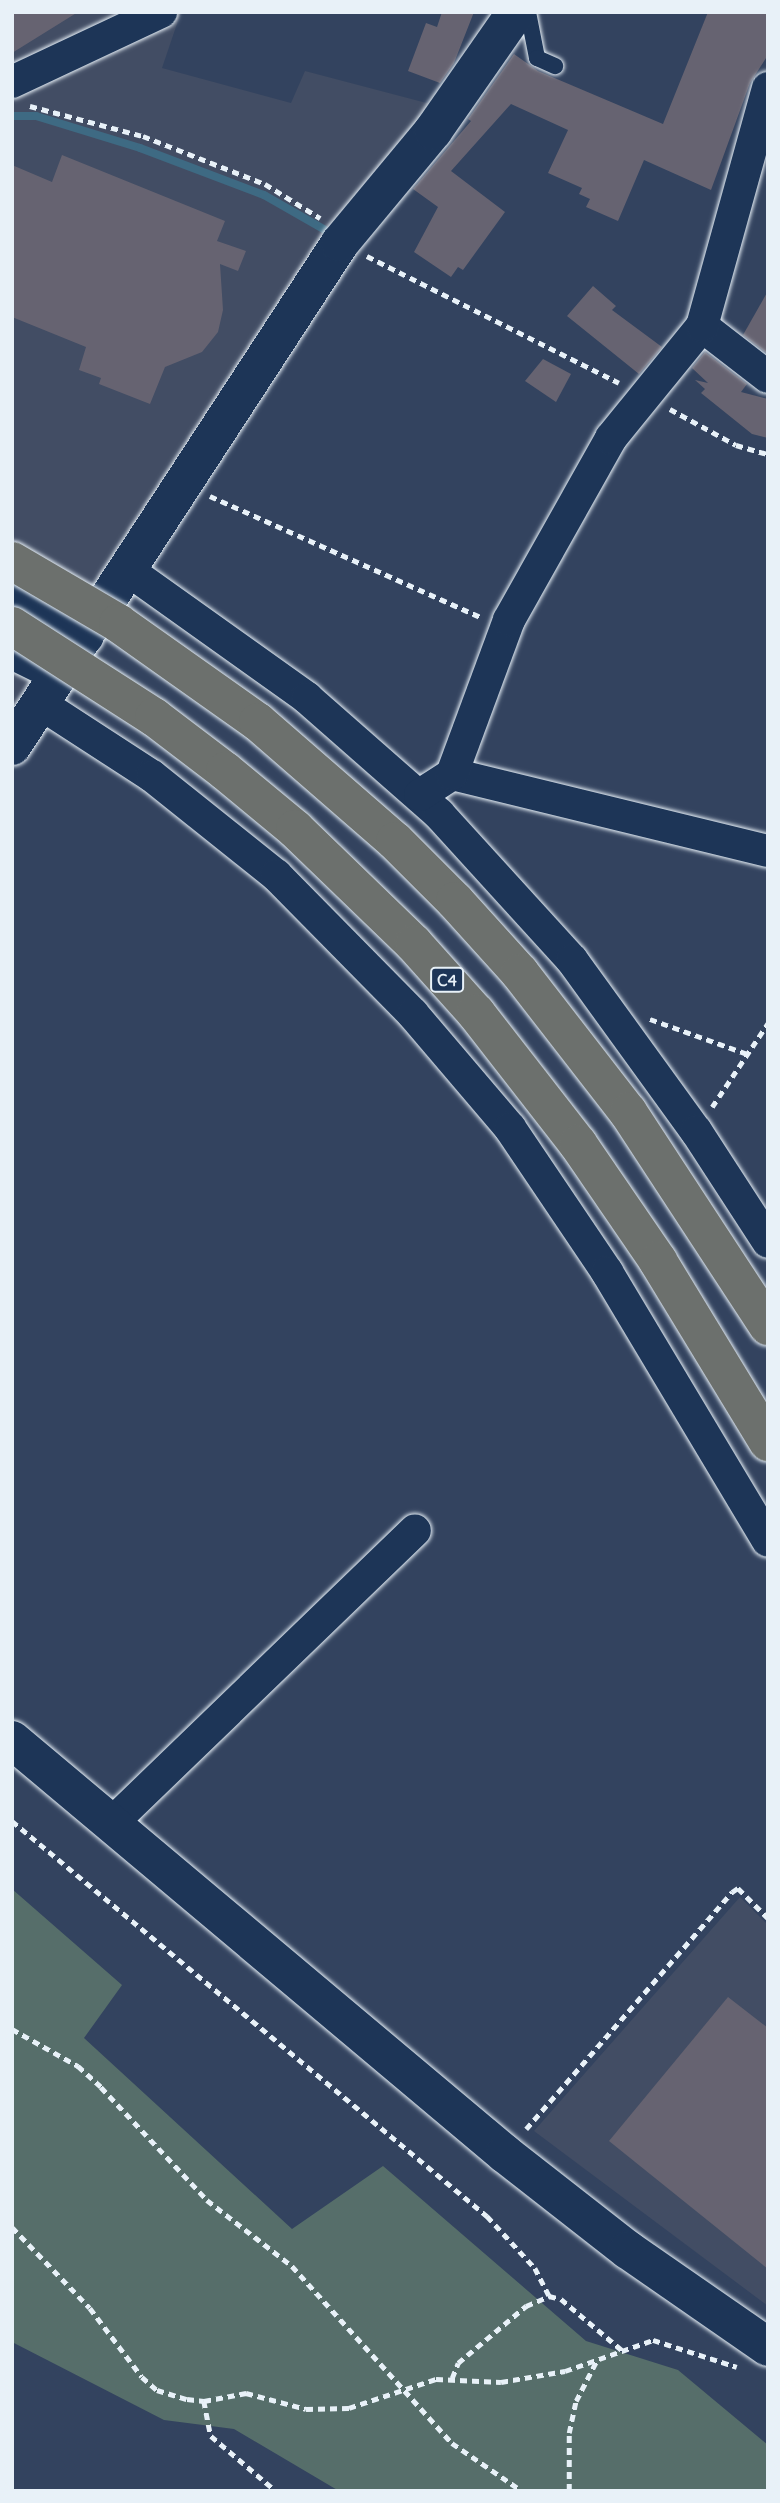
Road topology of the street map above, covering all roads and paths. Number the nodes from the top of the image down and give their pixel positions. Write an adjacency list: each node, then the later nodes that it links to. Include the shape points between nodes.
1 (161, 12): 6 (street)
2 (516, 12): 7 (street, via 433,131)
3 (528, 12): 4 (lane, via 537,58)
4 (555, 66)
5 (768, 88): 8 (street)
6 (19, 94): 7 (path, via 144,136 265,184 343,232)
7 (340, 243): 10 (path); 12 (street)
8 (702, 326): 9 (street); 10 (street)
9 (768, 377)
10 (644, 395): 11 (path, via 736,445); 17 (street, via 611,438)
11 (768, 454)
12 (181, 483): 14 (street); 17 (path)
13 (12, 561): 30 (highway, bridge, via 118,623 258,722 395,841 455,901 528,983 628,1112)
14 (125, 568): 18 (street); 23 (street, via 307,698)
15 (12, 594): 18 (street)
16 (12, 626): 31 (highway, C4, bridge, via 154,718 225,771 304,837 414,944 499,1042 578,1144 658,1261)
17 (505, 629): 22 (street)
18 (85, 636): 20 (street)
19 (12, 650): 20 (street)
20 (50, 689): 21 (street); 33 (street, via 276,876 414,1014 510,1128 592,1250)
21 (12, 747)
22 (452, 774): 23 (street); 24 (street)
23 (421, 795): 26 (street, via 572,960)
24 (768, 851)
25 (768, 1023): 27 (path)
26 (623, 1031): 27 (path, via 654,1018); 28 (street)
27 (748, 1054): 28 (path)
28 (696, 1131): 29 (street)
29 (768, 1242)
30 (768, 1326)
31 (768, 1441)
32 (415, 1530): 36 (street)
33 (768, 1541)
34 (12, 1740): 36 (street)
35 (12, 1821): 41 (path, via 487,2216 535,2268)
36 (112, 1823): 39 (street)
37 (768, 1918): 39 (path, via 738,1888 732,1892)
38 (12, 2029): 46 (path, via 78,2066 101,2087 206,2200 292,2266)
39 (505, 2154): 43 (street)
40 (12, 2227): 47 (path, via 90,2308 142,2377 157,2390)
41 (549, 2296): 42 (path, via 561,2300); 45 (path, via 526,2306 457,2363)
42 (623, 2351): 43 (path, via 653,2340 716,2357); 44 (path)
43 (757, 2359)
44 (597, 2360): 45 (path, via 565,2371 500,2382); 50 (path, via 576,2401 569,2433)
45 (452, 2378): 46 (path)
46 (404, 2392): 47 (path, via 349,2408 306,2409 246,2393); 49 (path, via 452,2443)
47 (204, 2401): 48 (path, via 211,2436)
48 (276, 2491)
49 (522, 2491)
50 (569, 2491)

